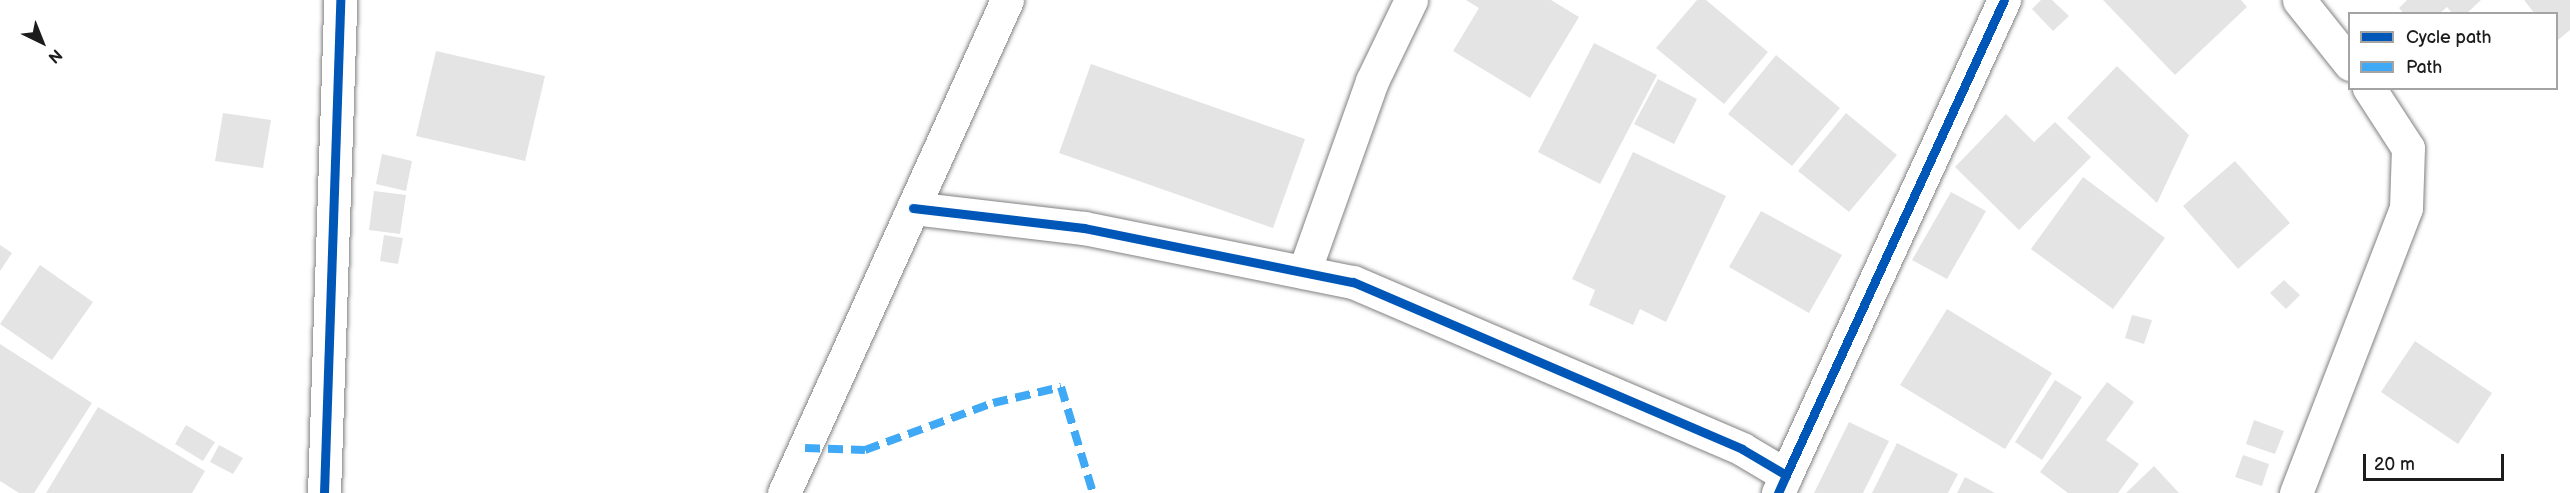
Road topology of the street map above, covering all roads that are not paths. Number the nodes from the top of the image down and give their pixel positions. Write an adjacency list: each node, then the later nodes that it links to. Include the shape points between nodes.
1 (340, 0): 11 (street)
2 (1007, 0): 8 (street)
3 (1412, 0): 9 (street, via 1372,81)
4 (2004, 0): 10 (street)
5 (2299, 0): 6 (street)
6 (2348, 63)
7 (2370, 90): 13 (street, via 2408,148 2406,208)
8 (913, 208): 9 (street, via 1084,228); 12 (street)
9 (1304, 272): 10 (street, via 1353,282 1742,449)
10 (1782, 484)
11 (324, 493)
12 (784, 493)
13 (2296, 493)

